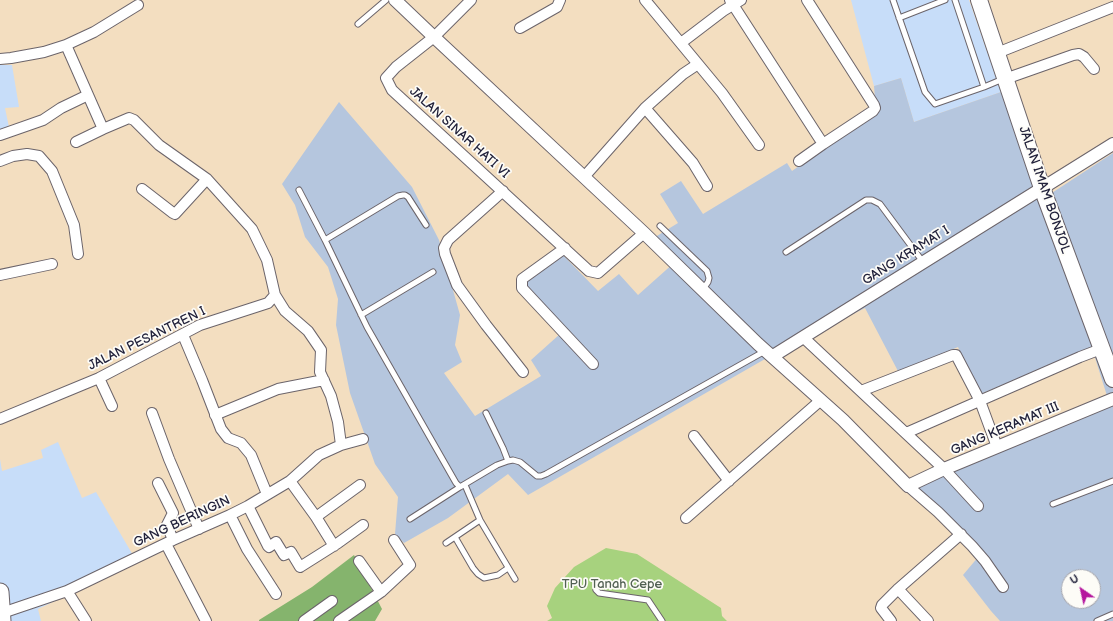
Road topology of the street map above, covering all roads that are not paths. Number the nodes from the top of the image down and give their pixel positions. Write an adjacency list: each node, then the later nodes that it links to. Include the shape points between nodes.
1 (386, 0): 15 (lane)
2 (395, 0): 17 (street)
3 (471, 0): 17 (street)
4 (560, 0): 16 (street, via 557,7)
5 (645, 0): 18 (street)
6 (807, 0): 31 (street, via 875,108)
7 (893, 0): 14 (lane)
8 (945, 0): 14 (lane)
9 (955, 0): 25 (lane)
10 (978, 0): 20 (main road, JALAN IMAM BONJOL)
11 (735, 2): 18 (street); 31 (street)
12 (138, 5): 19 (street, via 94,32)
13 (1113, 7): 20 (street)
14 (899, 18): 25 (lane, via 926,92 935,104)
15 (358, 24)
16 (520, 28)
17 (434, 37): 36 (street); 42 (street, JALAN SINAR HATI VI, via 386,78 392,90)
18 (681, 43): 22 (street)
19 (66, 45): 21 (street); 26 (street)
20 (997, 53): 24 (main road, JALAN IMAM BONJOL)
21 (0, 59)
22 (698, 64): 27 (street); 33 (street)
23 (1094, 69): 24 (street, via 1078,54)
24 (1005, 79): 25 (lane); 39 (main road, JALAN IMAM BONJOL)
25 (984, 87)
26 (88, 95): 28 (street); 29 (street, via 43,120)
27 (645, 108): 36 (street); 38 (street, via 693,162)
28 (103, 129): 30 (street); 37 (street, via 129,118 134,120 159,145)
29 (0, 135)
30 (76, 142)
31 (822, 144): 35 (street)
32 (1113, 144): 39 (street, GANG KRAMAT I)
33 (759, 145)
34 (0, 160): 49 (street, via 27,154 39,156 52,171 74,224)
35 (799, 161)
36 (584, 177): 45 (street)
37 (207, 179): 40 (street, via 175,214); 55 (street, via 252,229 267,260)
38 (708, 186)
39 (1042, 188): 50 (street, GANG KRAMAT I); 59 (main road, JALAN IMAM BONJOL)
40 (142, 189)
41 (300, 190): 46 (lane)
42 (504, 191): 47 (street, JALAN SINAR HATI VI); 62 (street, via 448,240 444,248 457,285)
43 (426, 225): 46 (lane, via 408,197 402,195)
44 (660, 226): 54 (lane, via 707,271 709,278)
45 (644, 233): 47 (street, JALAN SINAR HATI VI, via 598,273 590,270); 54 (street)
46 (325, 240): 56 (lane)
47 (565, 248): 61 (street, via 522,279 522,288)
48 (786, 252): 50 (lane, via 866,200 872,200 880,204)
49 (78, 254)
50 (923, 262): 58 (street, GANG KRAMAT I)
51 (52, 264): 53 (street)
52 (433, 272): 56 (lane)
53 (0, 275)
54 (703, 289): 60 (street)
55 (275, 295): 57 (street, JALAN PESANTREN I, via 268,302 200,325); 65 (street, via 285,311 308,331 321,350 320,372)
56 (361, 315): 87 (lane, via 441,456)
57 (183, 335): 63 (street, JALAN PESANTREN I); 73 (street)
58 (804, 338): 60 (street, GANG KRAMAT I, via 786,349); 66 (street)
59 (1101, 349): 64 (main road, JALAN IMAM BONJOL); 69 (street)
60 (770, 353): 67 (street); 80 (lane, via 541,476 537,476 520,462)
61 (593, 364)
62 (523, 372)
63 (99, 378): 70 (street); 74 (street, JALAN PESANTREN I)
64 (1113, 379)
65 (324, 380): 73 (street, via 278,389); 78 (street, via 338,422)
66 (861, 391): 69 (street, via 956,355); 75 (street)
67 (821, 400): 83 (street); 88 (street)
68 (1113, 400): 79 (street, GANG KERAMAT III)
69 (980, 401): 75 (street); 79 (street)
70 (112, 406)
71 (486, 412): 80 (lane)
72 (152, 413): 99 (street)
73 (215, 415): 89 (street, via 220,429 228,438 241,443 251,456)
74 (0, 419)
75 (906, 433): 81 (street)
76 (694, 436): 83 (street)
77 (363, 439): 78 (street, GANG BERINGIN)
78 (341, 445): 82 (street, GANG BERINGIN, via 319,455)
79 (997, 447): 81 (street, GANG KERAMAT III)
80 (508, 461): 87 (lane)
81 (944, 469): 88 (street, GANG KERAMAT III); 92 (street)
82 (290, 481): 89 (street, GANG BERINGIN); 94 (street)
83 (730, 481): 95 (street)
84 (1113, 481): 90 (lane)
85 (158, 484): 103 (street, via 173,513 167,525)
86 (360, 485): 94 (street)
87 (462, 486): 96 (lane); 97 (lane)
88 (908, 486): 100 (street)
89 (268, 494): 91 (street, GANG BERINGIN)
90 (1053, 504)
91 (248, 506): 93 (street, GANG BERINGIN); 105 (street, via 268,546 276,542 284,555 291,552 300,567)
92 (978, 506)
93 (230, 515): 99 (street, GANG BERINGIN); 115 (street, via 247,549)
94 (316, 517): 105 (street)
95 (686, 518)
96 (410, 519)
97 (480, 520): 101 (lane); 107 (lane)
98 (363, 525): 105 (street)
99 (199, 528): 103 (street, GANG BERINGIN)
100 (961, 534): 109 (street, via 985,561); 110 (street)
101 (456, 537): 104 (lane); 107 (lane, via 473,568 484,578)
102 (394, 540): 114 (street, via 410,565)
103 (169, 542): 112 (street, GANG BERINGIN); 120 (street)
104 (446, 543)
105 (334, 546)
106 (359, 560): 114 (street)
107 (508, 568): 108 (lane)
108 (515, 579)
109 (1003, 587)
110 (898, 589): 124 (street, via 881,606); 125 (street)
111 (596, 590): 123 (lane, via 599,593 648,600)
112 (67, 591): 117 (street, GANG BERINGIN); 119 (street)
113 (0, 592): 117 (highway)
114 (381, 592): 122 (street)
115 (276, 594)
116 (332, 601): 121 (street)
117 (1, 614)
118 (1113, 614): 126 (lane)
119 (86, 621)
120 (206, 621)
121 (304, 621)
122 (340, 621)
123 (662, 621)
124 (892, 621)
125 (928, 621)
126 (1097, 621)

